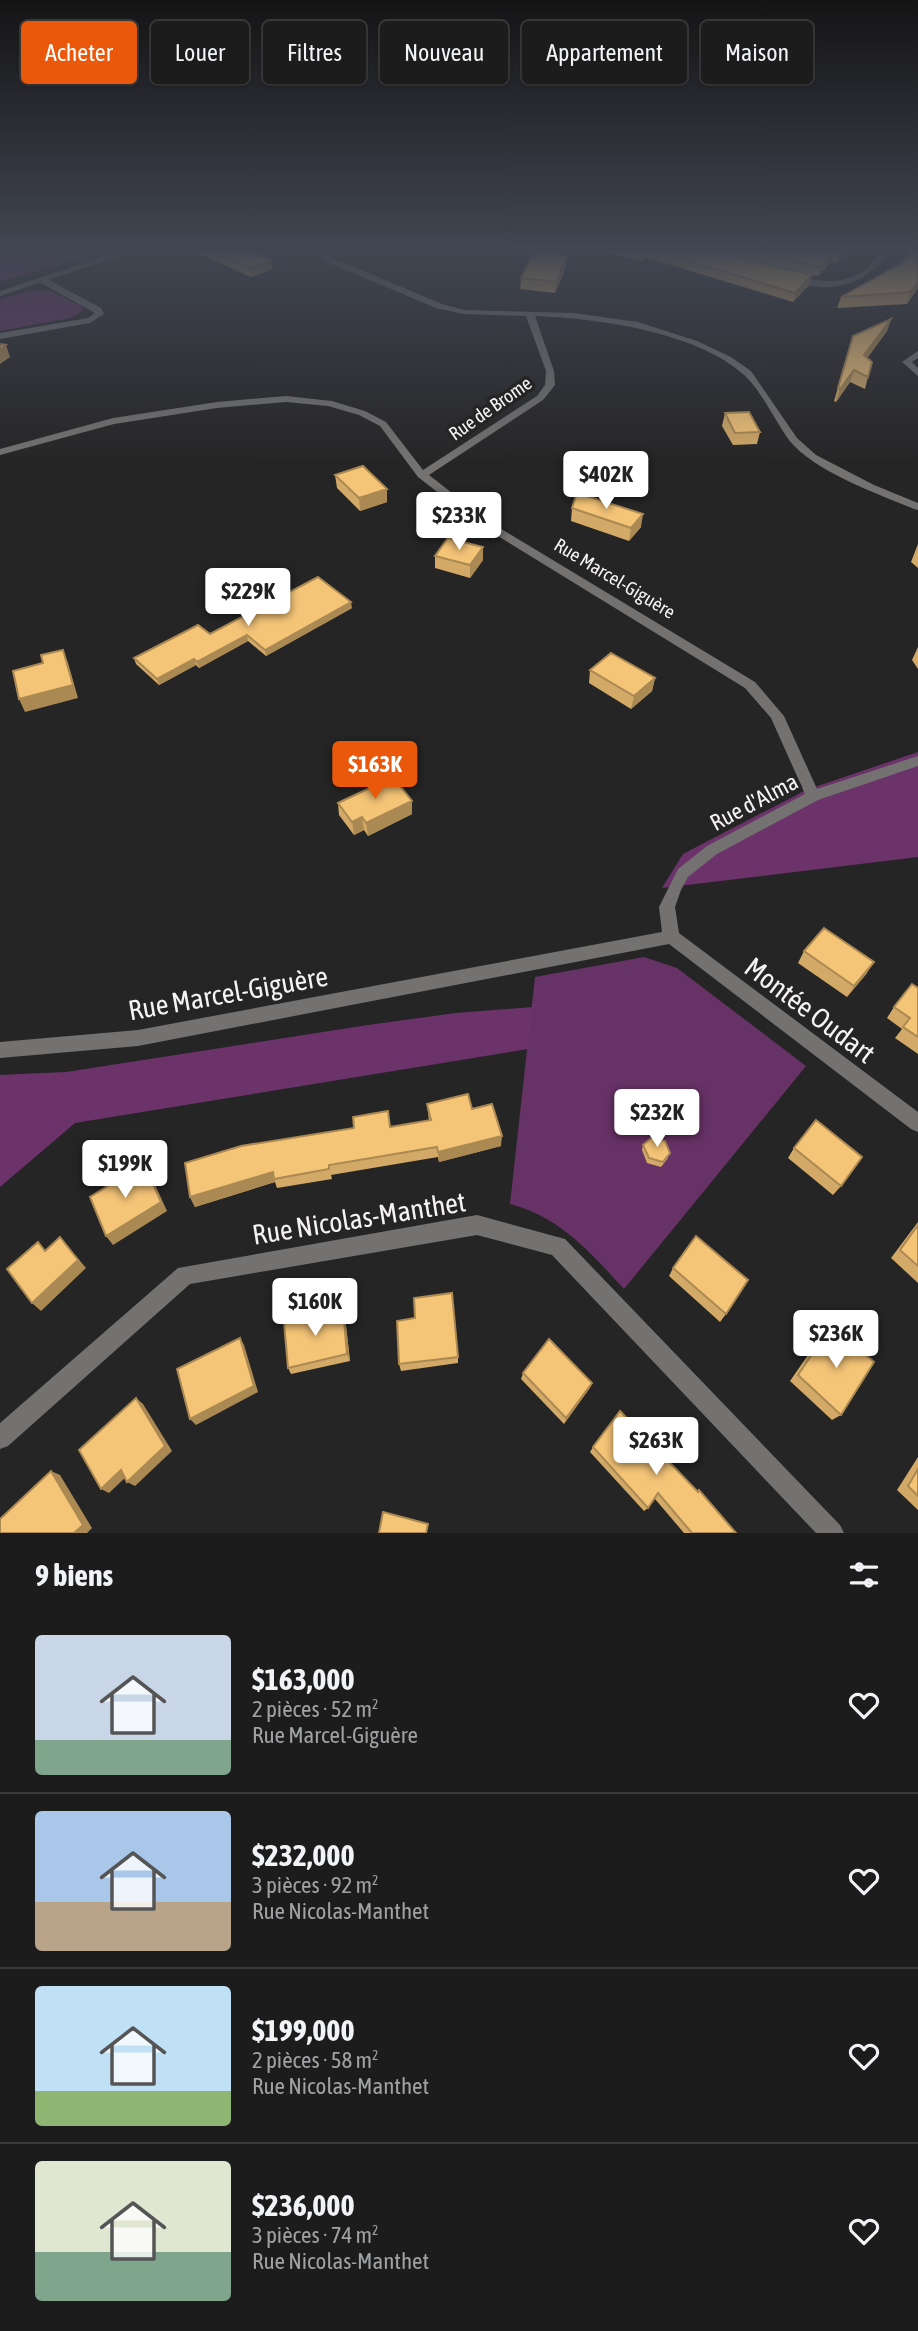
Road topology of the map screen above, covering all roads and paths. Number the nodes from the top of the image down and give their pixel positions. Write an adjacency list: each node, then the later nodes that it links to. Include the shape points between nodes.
1 (91, 320): 4 (street)
2 (532, 320): 8 (street, Rue de Brome, via 550,372 550,385 540,398)
3 (603, 320): 9 (street, via 638,325 728,359 748,373 794,440 812,457)
4 (0, 336)
5 (918, 354): 6 (street, via 906,362)
6 (918, 373)
7 (0, 452): 8 (street, Rue Marcel-Giguère, via 113,421 286,399 329,403 383,424)
8 (422, 475): 11 (street, Rue Marcel-Giguère, via 484,523 750,685 777,716)
9 (918, 507)
10 (918, 761): 11 (street, Rue d'Alma)
11 (813, 796): 12 (street, Rue d'Alma, via 712,850 684,873 667,907)
12 (670, 937): 13 (street, Rue Marcel-Giguère, via 138,1038); 14 (street, Montée Oudart)
13 (0, 1050)
14 (918, 1123)
15 (0, 1437): 16 (street, Rue Nicolas-Manthet, via 185,1275 477,1225 558,1246)
16 (832, 1533)

